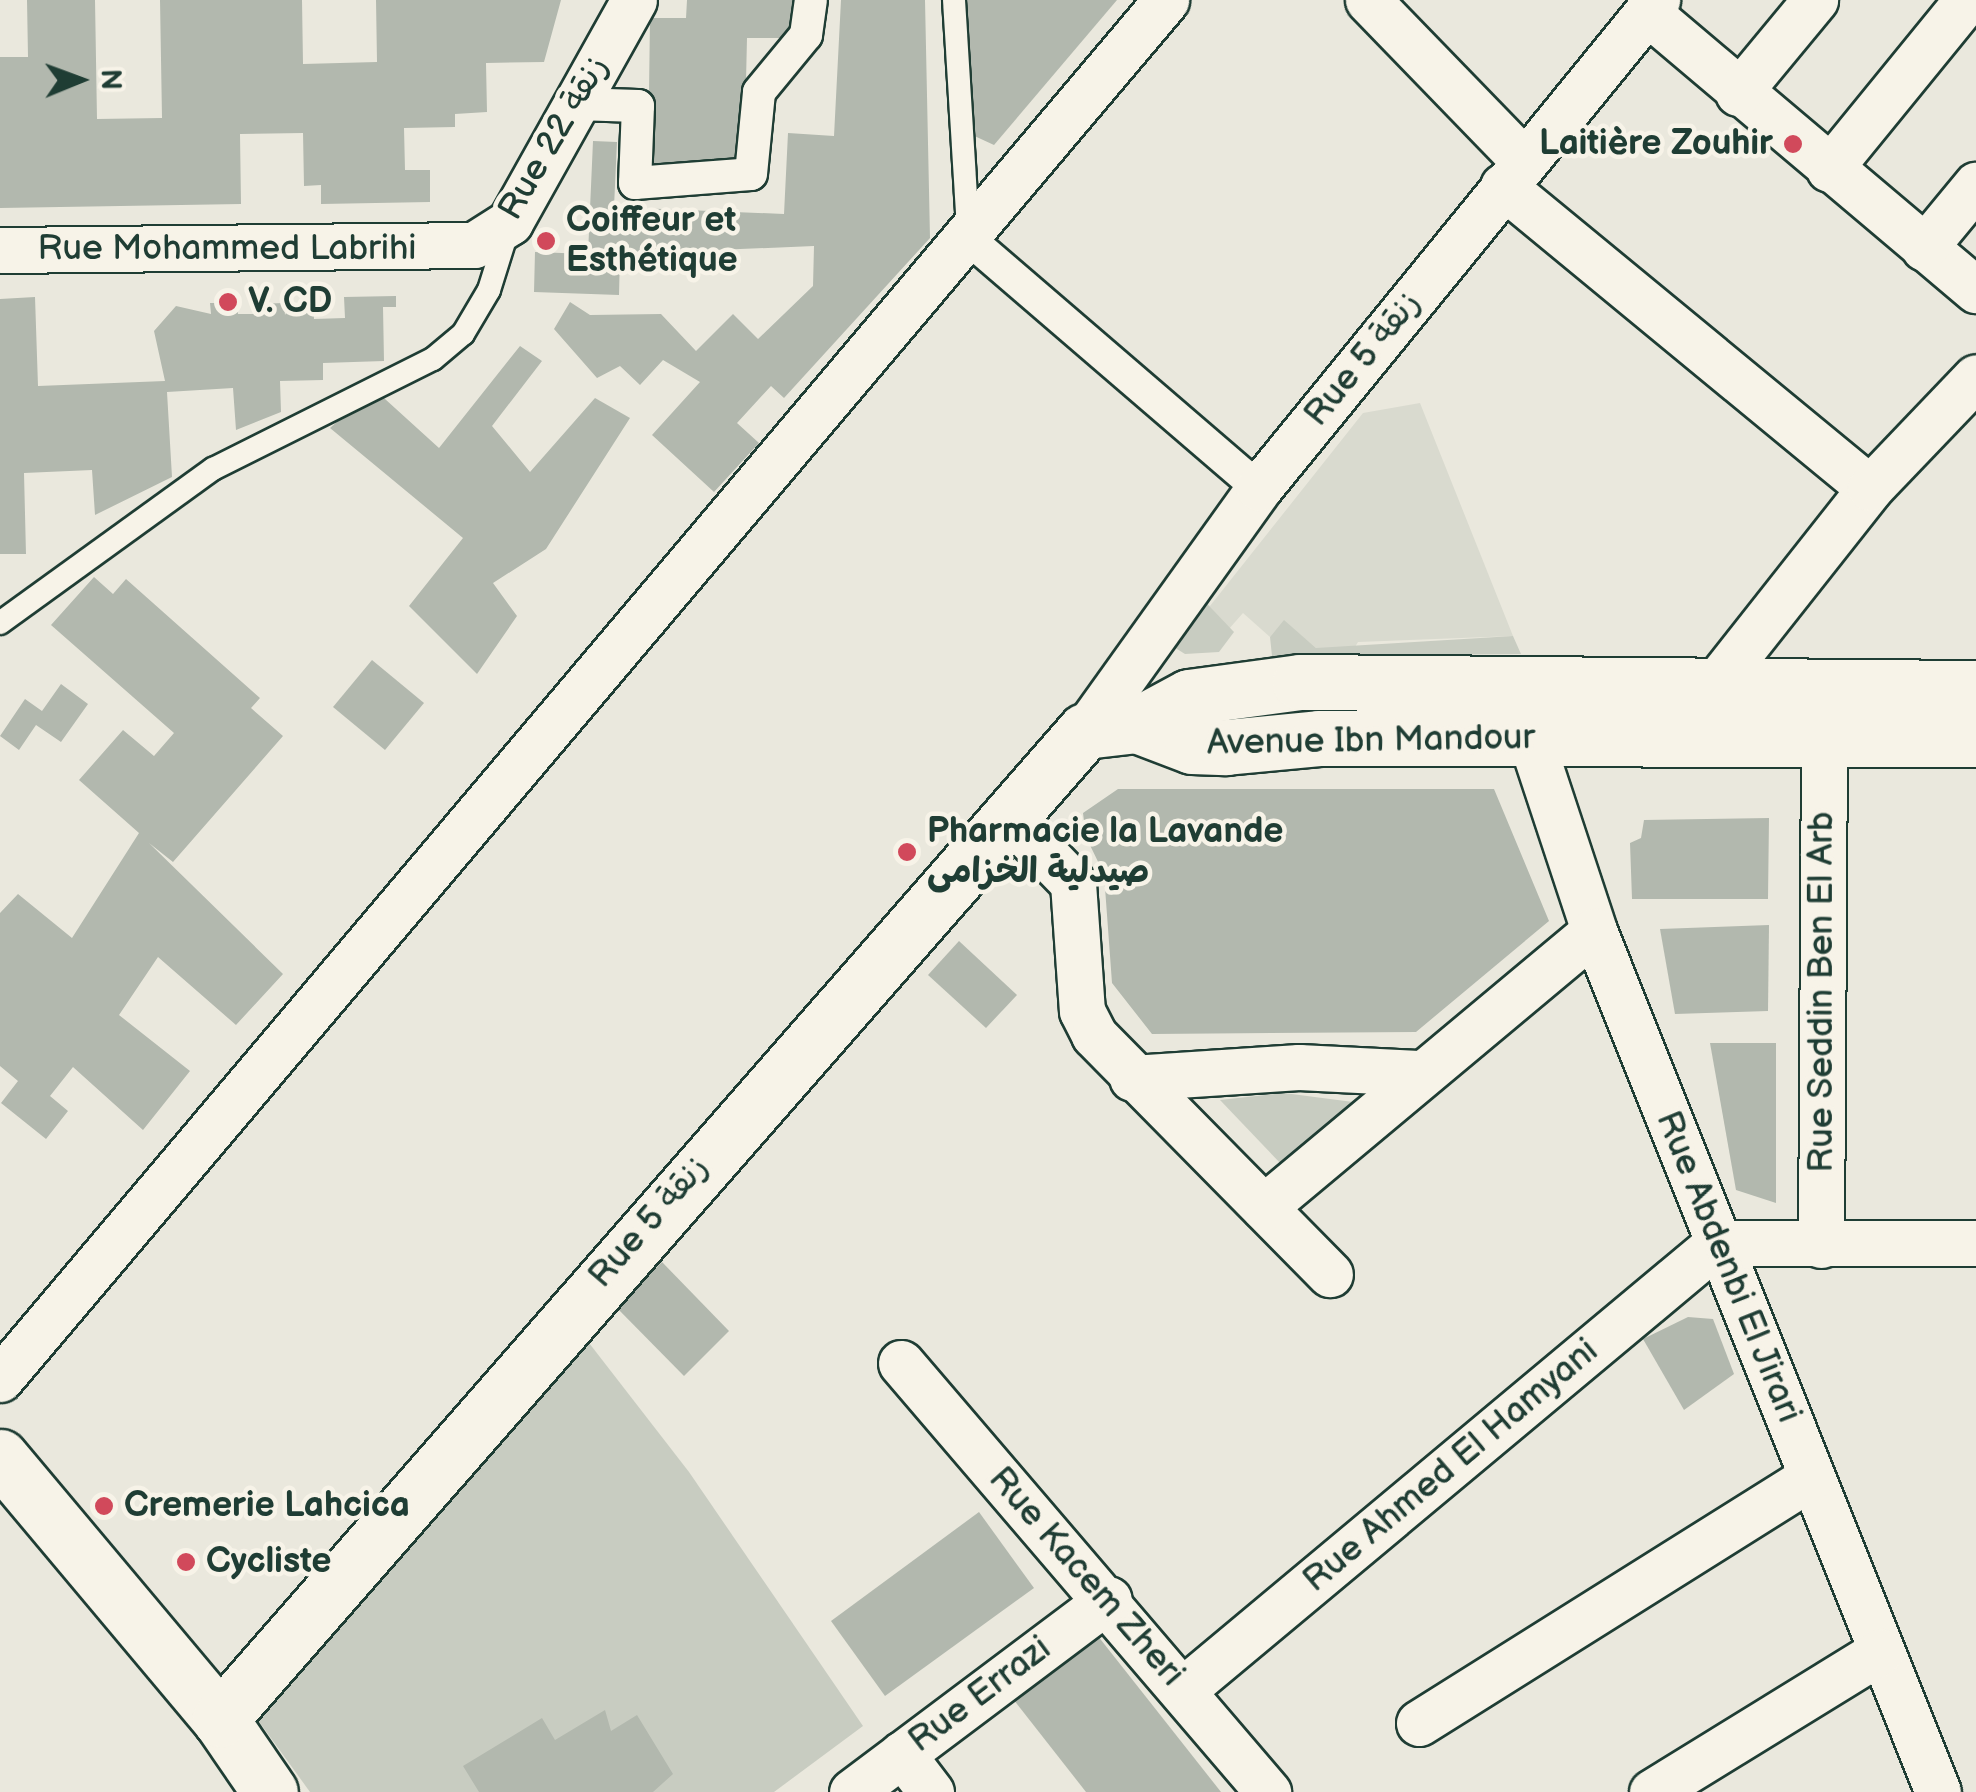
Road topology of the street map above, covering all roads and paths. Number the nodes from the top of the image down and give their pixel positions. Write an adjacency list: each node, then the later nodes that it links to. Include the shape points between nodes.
1 (634, 0): 10 (street, Rue 22 زنقة)
2 (811, 0): 10 (street, via 806,35 759,92 751,174 635,183 638,106)
3 (954, 0): 15 (lane)
4 (1166, 0): 15 (street)
5 (1368, 0): 12 (street)
6 (1814, 0): 9 (street)
7 (1967, 0): 11 (street)
8 (1652, 6): 9 (street); 12 (street, Rue 5 زنقة)
9 (1738, 93): 11 (street)
10 (576, 104): 14 (street, Rue 22 زنقة)
11 (1829, 169): 16 (street)
12 (1513, 174): 21 (street, Rue 5 زنقة); 22 (street)
13 (1976, 185): 16 (street)
14 (510, 222): 17 (street, Rue 22 زنقة); 23 (lane, via 489,290 463,334 433,359 213,469)
15 (968, 239): 21 (street); 40 (street)
16 (1924, 248): 19 (street)
17 (453, 249): 18 (street, Rue Mohammed Labrihi)
18 (0, 250)
19 (1976, 290)
20 (1976, 377): 22 (street)
21 (1259, 488): 26 (street, Rue 5 زنقة)
22 (1870, 488): 24 (street)
23 (0, 623)
24 (1712, 687): 25 (street, Avenue Ibn Mandour); 26 (street, Avenue Ibn Mandour, via 1300,682 1189,697)
25 (1976, 688)
26 (1111, 728): 27 (street, Avenue Ibn Mandour, via 1192,746); 30 (street, Rue 5 زنقة)
27 (1530, 736): 28 (street, Avenue Ibn Mandour); 31 (street, Rue Abdenbi El Jirari)
28 (1824, 740): 29 (street, Avenue Ibn Mandour); 37 (street, Rue Seddin Ben El Arb)
29 (1976, 740)
30 (1006, 814): 33 (street, via 1073,883 1082,1012); 46 (street, Rue 5 زنقة)
31 (1594, 931): 32 (street); 35 (street, Rue Abdenbi El Jirari)
32 (1418, 1073): 33 (street, via 1299,1066); 34 (street)
33 (1132, 1078): 34 (street)
34 (1264, 1207): 38 (street)
35 (1718, 1243): 37 (street); 42 (street, Rue Abdenbi El Jirari); 45 (street, Rue Ahmed El Hamyani)
36 (1976, 1243): 37 (street)
37 (1821, 1245)
38 (1330, 1274)
39 (901, 1363): 43 (street, Rue Kacem Zheri)
40 (0, 1379)
41 (0, 1456): 46 (street)
42 (1811, 1477): 44 (street, Rue Abdenbi El Jirari); 47 (street)
43 (1109, 1599): 45 (street, Rue Kacem Zheri); 48 (street, Rue Errazi)
44 (1880, 1652): 53 (street); 54 (street, Rue Abdenbi El Jirari)
45 (1184, 1689): 52 (street, Rue Kacem Zheri)
46 (220, 1718): 49 (street)
47 (1420, 1724)
48 (902, 1754): 50 (street, Rue Errazi); 51 (street)
49 (270, 1792)
50 (852, 1792)
51 (931, 1792)
52 (1268, 1792)
53 (1652, 1792)
54 (1938, 1792)

